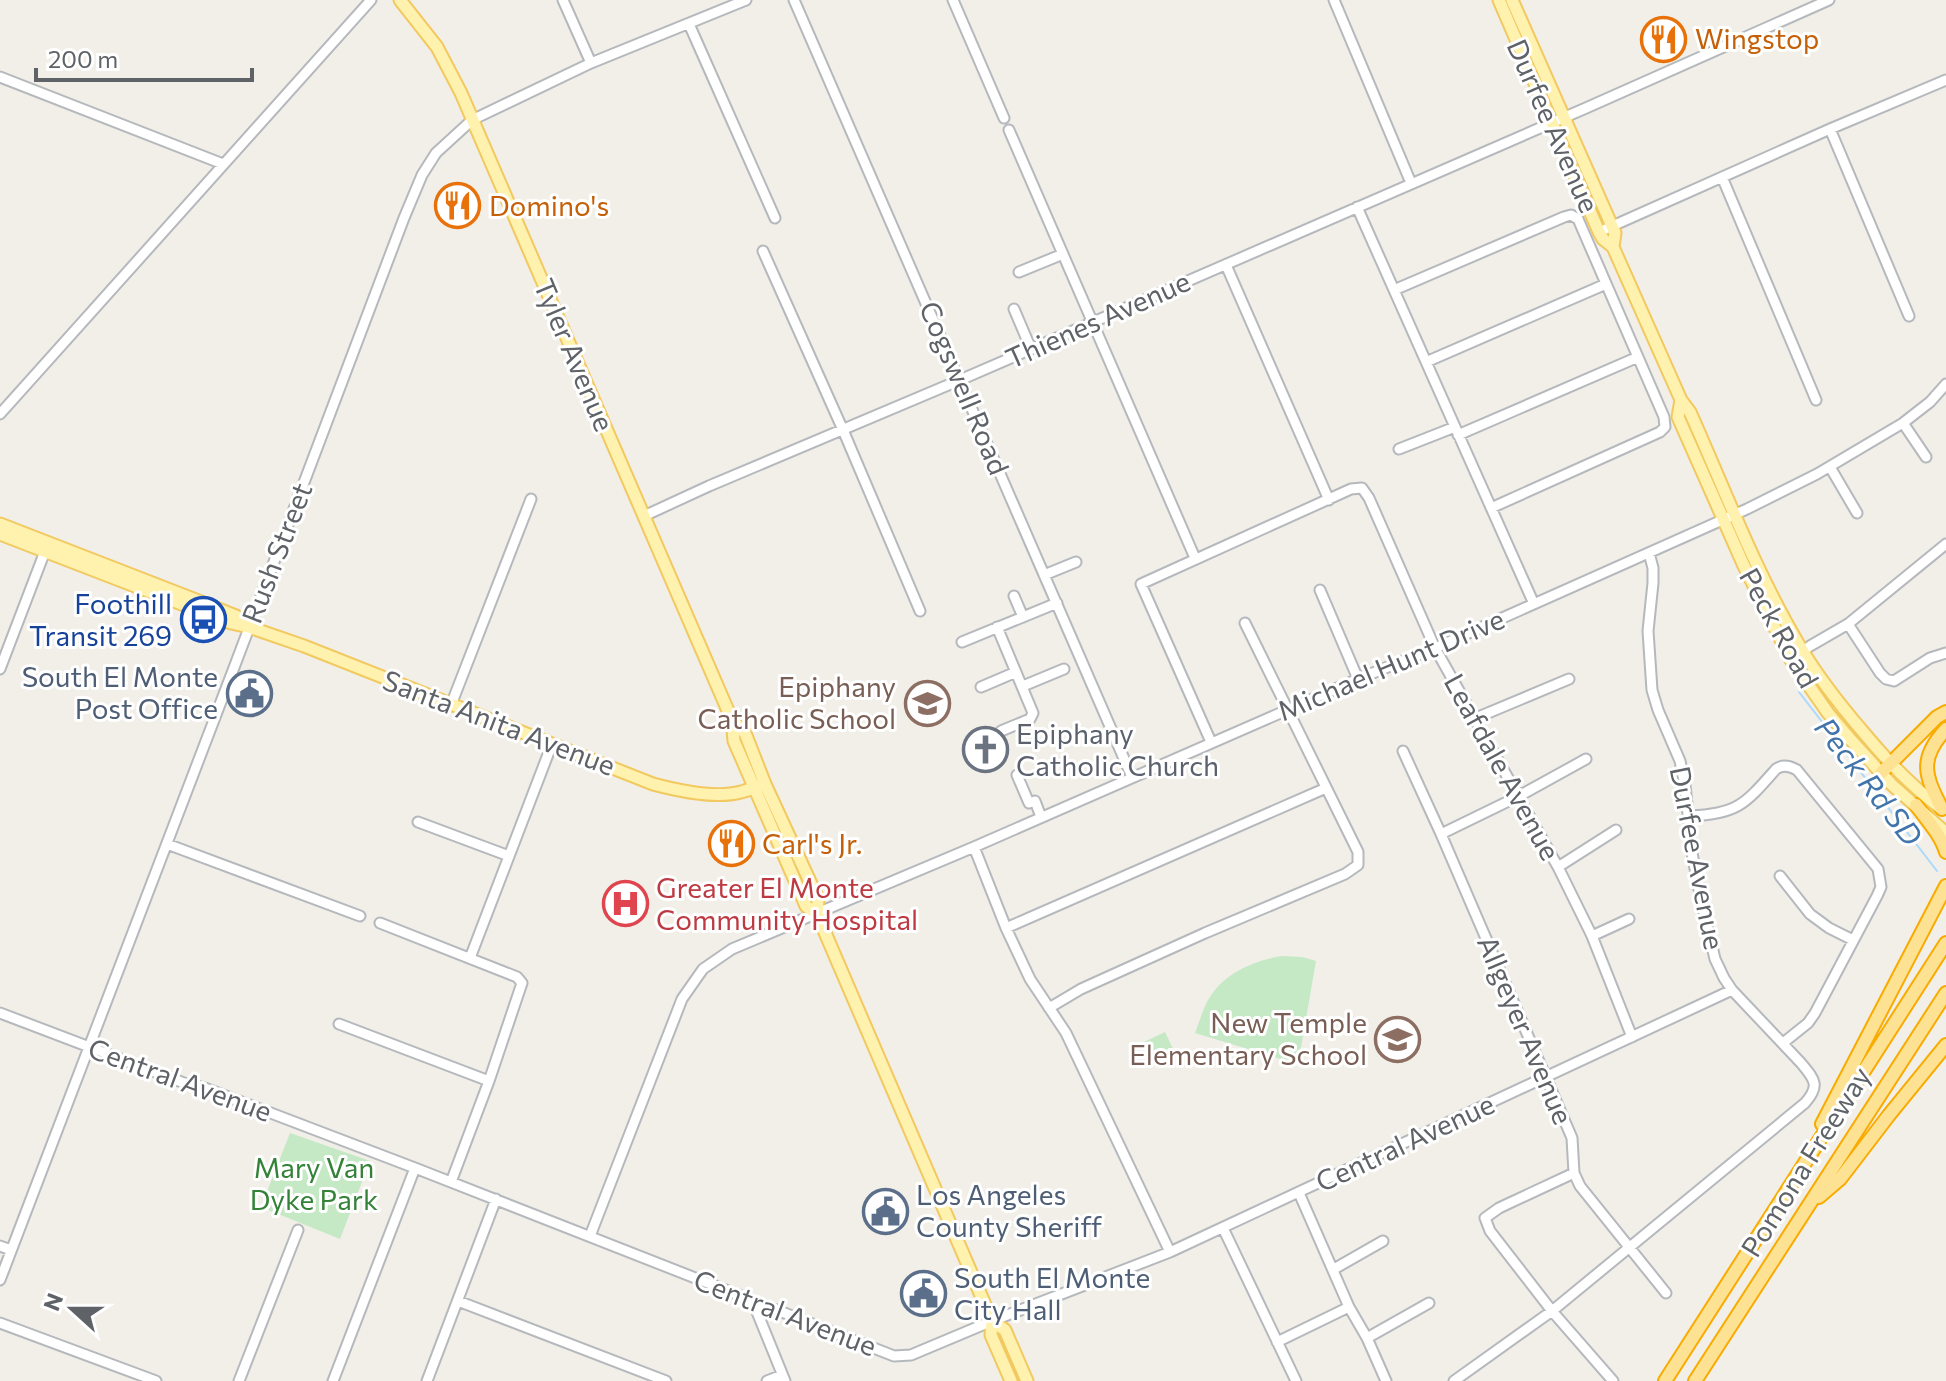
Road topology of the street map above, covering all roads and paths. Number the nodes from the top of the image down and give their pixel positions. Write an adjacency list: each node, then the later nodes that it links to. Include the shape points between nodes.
1 (371, 0): 21 (street)
2 (400, 0): 17 (main road, Tyler Avenue, via 437,47)
3 (563, 0): 13 (street)
4 (746, 0): 12 (street, Rush Street)
5 (794, 0): 41 (street, Cogswell Road)
6 (953, 0): 16 (street)
7 (1334, 0): 23 (street)
8 (1499, 0): 18 (main road, Durfee Avenue)
9 (1512, 0): 18 (main road, Durfee Avenue)
10 (1829, 0): 11 (street, Thienes Avenue)
11 (1816, 2): 18 (street, Thienes Avenue)
12 (689, 24): 13 (street, Rush Street); 25 (street)
13 (591, 63): 17 (street, Rush Street)
14 (0, 77): 21 (street)
15 (1946, 80): 19 (street)
16 (1004, 118)
17 (472, 120): 55 (main road, Tyler Avenue); 73 (street, Rush Street, via 436,153 412,195)
18 (1558, 120): 23 (street, Thienes Avenue); 26 (main road, Durfee Avenue); 27 (main road, Durfee Avenue)
19 (1830, 129): 22 (street); 36 (street)
20 (1009, 130): 30 (street)
21 (223, 164): 44 (street)
22 (1722, 177): 26 (street); 43 (street)
23 (1411, 183): 24 (street, Thienes Avenue)
24 (1357, 207): 31 (street, Thienes Avenue); 34 (street)
25 (775, 218)
26 (1612, 226): 27 (street); 28 (main road, Durfee Avenue)
27 (1599, 232): 28 (main road, Durfee Avenue)
28 (1613, 247): 56 (main road, Durfee Avenue, via 1681,400 1678,417)
29 (763, 251): 46 (street)
30 (1063, 254): 32 (street); 37 (street)
31 (1226, 265): 37 (street, Thienes Avenue); 52 (street)
32 (1019, 272)
33 (1606, 284): 34 (street, Durfee Avenue, via 1578,219 1571,215); 39 (street, Durfee Avenue); 40 (street)
34 (1394, 290): 40 (street)
35 (1014, 309): 38 (street)
36 (1909, 316)
37 (1092, 322): 38 (street, Thienes Avenue); 62 (street)
38 (1031, 349): 41 (street, Thienes Avenue)
39 (1638, 357): 47 (street); 53 (street, Durfee Avenue, via 1665,427)
40 (1426, 362): 47 (street)
41 (960, 380): 46 (street, Thienes Avenue); 64 (street, Cogswell Road)
42 (1946, 384): 45 (street, Michael Hunt Drive)
43 (1816, 400)
44 (1, 412)
45 (1903, 423): 49 (street); 50 (street, Michael Hunt Drive)
46 (843, 430): 55 (street, Thienes Avenue); 69 (street)
47 (1456, 431): 48 (street); 53 (street)
48 (1399, 449)
49 (1926, 457)
50 (1830, 467): 54 (street); 56 (street, Michael Hunt Drive)
51 (531, 499): 87 (street)
52 (1329, 500): 62 (street); 76 (street, Leafdale Avenue, via 1362,488)
53 (1491, 508): 68 (street)
54 (1857, 513)
55 (644, 516): 100 (main road, Tyler Avenue, via 732,720 734,741)
56 (1730, 517): 61 (street, Michael Hunt Drive); 77 (main road, Peck Road); 79 (main road, Peck Road, via 1763,607)
57 (0, 524): 60 (main road, Santa Anita Avenue)
58 (0, 534): 60 (main road, Santa Anita Avenue)
59 (1946, 544): 72 (street)
60 (46, 547): 73 (main road, Santa Anita Avenue); 80 (street)
61 (1649, 553): 68 (street, Michael Hunt Drive); 105 (street, Durfee Avenue, via 1652,690 1680,761)
62 (1195, 558): 93 (street, via 1141,584)
63 (1076, 562): 64 (street)
64 (1044, 575): 67 (street, Cogswell Road)
65 (1320, 590): 83 (street)
66 (1014, 596): 70 (street)
67 (1057, 603): 70 (street); 99 (street, Cogswell Road)
68 (1534, 604): 76 (street, Michael Hunt Drive)
69 (920, 611)
70 (1023, 617): 74 (street)
71 (1245, 623): 88 (street)
72 (1848, 624): 77 (street); 78 (street, via 1886,679 1894,681)
73 (249, 627): 87 (main road, Santa Anita Avenue); 111 (street, Rush Street)
74 (997, 627): 75 (street); 82 (street)
75 (962, 642)
76 (1435, 648): 83 (street, Michael Hunt Drive); 90 (street, Leafdale Avenue)
77 (1803, 651): 79 (street); 97 (main road, Peck Road)
78 (1946, 653)
79 (1791, 660): 97 (main road, Peck Road, via 1828,713)
80 (0, 669)
81 (1064, 669): 85 (street)
82 (1016, 672): 85 (street); 86 (street)
83 (1358, 679): 88 (street, Michael Hunt Drive)
84 (1569, 679): 90 (street)
85 (1023, 686): 92 (street, via 1033,713)
86 (981, 687)
87 (451, 705): 94 (main road, Santa Anita Avenue)
88 (1287, 710): 93 (street, Michael Hunt Drive); 101 (street)
89 (1946, 712): 97 (highway)
90 (1476, 718): 102 (street, Leafdale Avenue)
91 (1946, 729): 104 (highway, via 1927,765 1930,786)
92 (1001, 731)
93 (1211, 742): 99 (street, Michael Hunt Drive)
94 (552, 744): 100 (main road, Santa Anita Avenue, via 677,791 739,793); 114 (street)
95 (1403, 751): 110 (street, Allgeyer Avenue)
96 (1586, 759): 102 (street)
97 (1885, 768): 103 (main road, Peck Road); 104 (main road, Peck Road)
98 (1017, 775): 106 (street)
99 (1132, 777): 106 (street, Michael Hunt Drive)
100 (759, 785): 118 (main road, via 806,906)
101 (1326, 788): 122 (street); 129 (street, via 1358,852 1358,865)
102 (1519, 796): 110 (street); 115 (street, Leafdale Avenue)
103 (1916, 805): 109 (main road, Peck Road); 113 (highway)
104 (1944, 811)
105 (1690, 816): 124 (street, via 1726,813 1776,769 1797,770 1878,869 1881,887); 127 (street, Durfee Avenue, via 1692,853 1715,959)
106 (1041, 817): 112 (street, Michael Hunt Drive)
107 (418, 822): 114 (street)
108 (1616, 830): 115 (street)
109 (1946, 833)
110 (1441, 834): 136 (street, Allgeyer Avenue)
111 (167, 844): 119 (street); 135 (street, Rush Street)
112 (974, 847): 118 (street, Michael Hunt Drive); 122 (street)
113 (1946, 852)
114 (509, 856): 126 (street)
115 (1558, 867): 123 (street, Leafdale Avenue)
116 (1780, 876): 124 (street, via 1818,920)
117 (1946, 886): 142 (highway)
118 (817, 914): 147 (street, Michael Hunt Drive, via 732,949 703,969 682,999); 161 (main road)
119 (360, 916)
120 (1629, 919): 123 (street)
121 (380, 923): 126 (street)
122 (1006, 928): 129 (street)
123 (1592, 936): 132 (street, Leafdale Avenue)
124 (1853, 940): 133 (street, via 1815,1013)
125 (1946, 943): 142 (highway, Pomona Freeway)
126 (470, 958): 137 (street, via 522,983)
127 (1732, 990): 132 (street, Central Avenue); 133 (street, Durfee Avenue)
128 (1946, 993): 144 (highway, Pomona Freeway)
129 (1049, 1008): 152 (street, via 1066,1033)
130 (0, 1013): 135 (street, Central Avenue)
131 (339, 1024): 137 (street)
132 (1632, 1037): 136 (street, Central Avenue)
133 (1783, 1043): 150 (street, Durfee Avenue, via 1816,1084 1812,1096)
134 (1946, 1045): 144 (highway, via 1840,1179)
135 (89, 1047): 138 (street, Central Avenue); 151 (street, Rush Street)
136 (1546, 1077): 139 (street, Allgeyer Avenue, via 1572,1138); 141 (street, Central Avenue)
137 (489, 1081): 140 (street)
138 (415, 1168): 140 (street, Central Avenue); 168 (street)
139 (1574, 1173): 150 (street, Allgeyer Avenue); 160 (street, via 1485,1218)
140 (451, 1182): 143 (street, Central Avenue)
141 (1299, 1193): 145 (street, Central Avenue); 153 (street)
142 (1783, 1197): 178 (highway, Pomona Freeway)
143 (496, 1199): 147 (street, Central Avenue); 157 (street)
144 (1810, 1204): 179 (highway, Pomona Freeway)
145 (1223, 1228): 152 (street, Central Avenue); 164 (street)
146 (298, 1230): 167 (street)
147 (590, 1236): 156 (street, Central Avenue)
148 (1383, 1241): 153 (street)
149 (0, 1246): 151 (street)
150 (1629, 1247): 155 (street, Allgeyer Avenue); 160 (street)
151 (11, 1250): 154 (street, Rush Street)
152 (1170, 1252): 161 (street, Central Avenue)
153 (1334, 1269): 159 (street)
154 (0, 1280)
155 (1666, 1293)
156 (749, 1300): 161 (street, Central Avenue, via 894,1356 911,1355); 165 (street)
157 (458, 1301): 169 (street); 170 (street)
158 (1429, 1303): 163 (street)
159 (1349, 1307): 163 (street); 164 (street)
160 (1552, 1311): 176 (street); 177 (street)
161 (992, 1321): 172 (main road, via 991,1335); 173 (main road, via 1005,1330)
162 (0, 1323): 166 (street)
163 (1367, 1338): 175 (street)
164 (1277, 1342): 174 (street)
165 (784, 1378): 171 (street)
166 (156, 1381)
167 (239, 1381)
168 (333, 1381)
169 (427, 1381)
170 (666, 1381)
171 (767, 1381)
172 (1011, 1381)
173 (1027, 1381)
174 (1296, 1381)
175 (1386, 1381)
176 (1454, 1381)
177 (1613, 1381)
178 (1665, 1381)
179 (1695, 1381)

